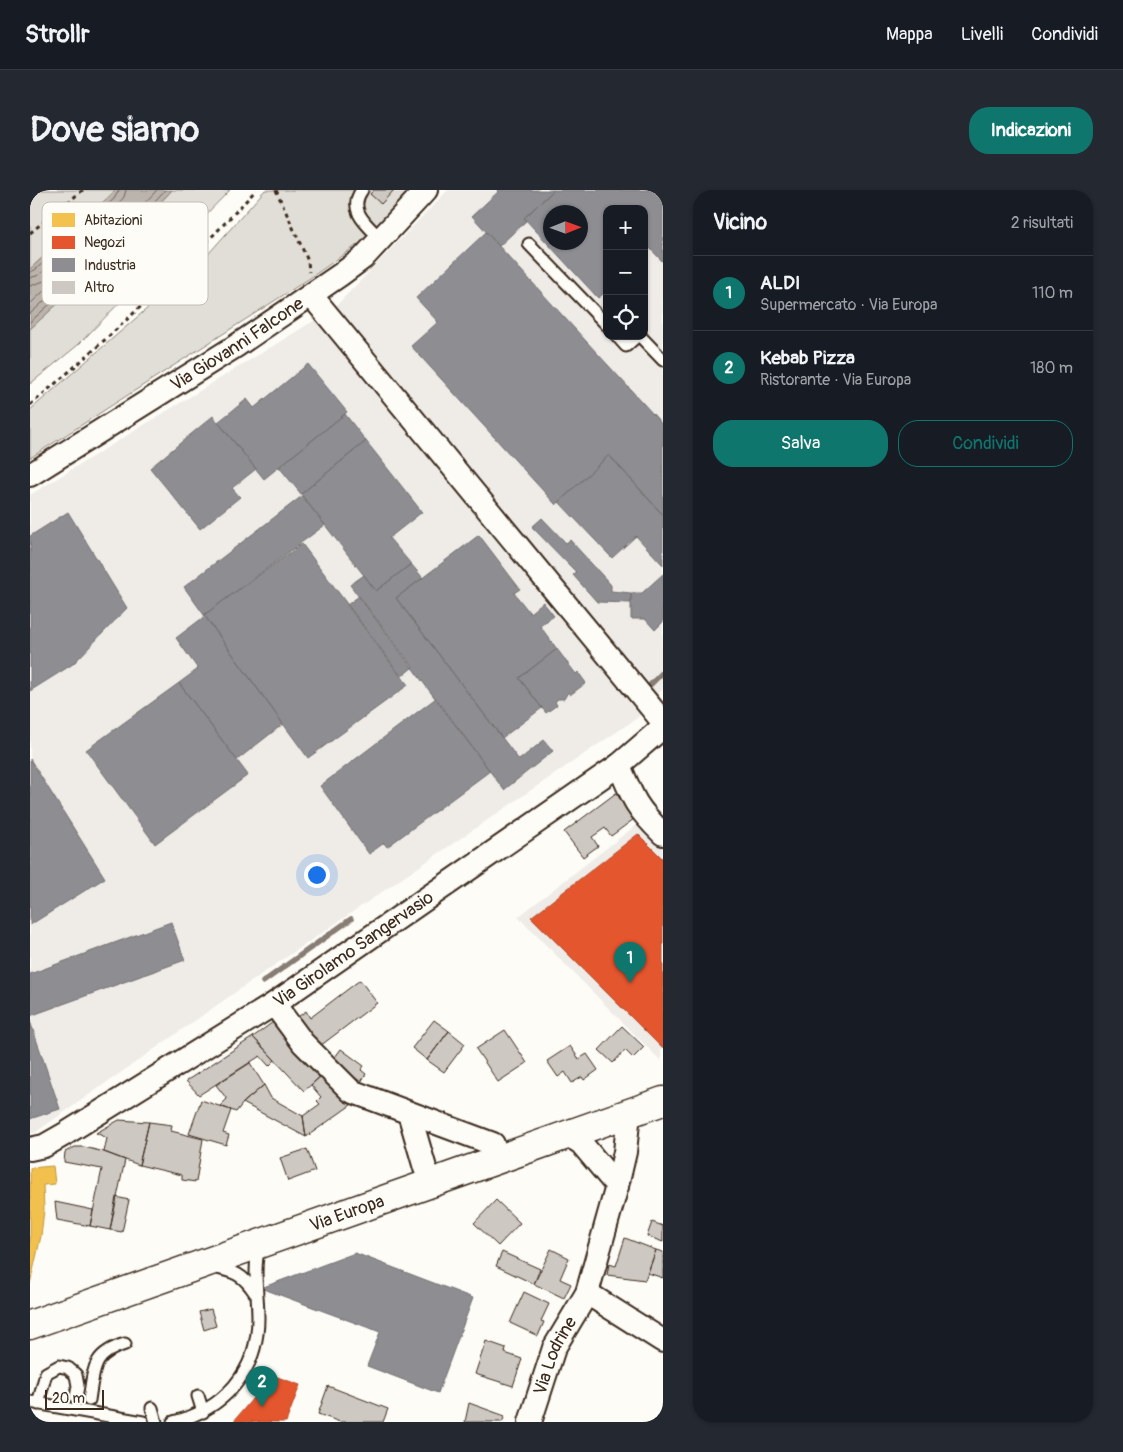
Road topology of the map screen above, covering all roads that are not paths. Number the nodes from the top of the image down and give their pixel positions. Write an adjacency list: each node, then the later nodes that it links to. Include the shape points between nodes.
1 (362, 190): 3 (lane, via 356,203 357,212)
2 (426, 190): 3 (street, Via Giovanni Falcone)
3 (381, 239): 5 (street, Via Giovanni Falcone, via 363,258)
4 (529, 244): 6 (lane)
5 (310, 286): 11 (street, Via Giovanni Falcone, via 236,346); 12 (street)
6 (603, 322)
7 (621, 340): 8 (lane, via 626,346)
8 (633, 340)
9 (642, 340): 10 (lane)
10 (663, 360)
11 (30, 475)
12 (663, 722)
13 (663, 727): 14 (street, Via Girolamo Sangervasio)
14 (619, 764): 15 (street, via 637,806); 16 (street, Via Girolamo Sangervasio)
15 (663, 834)
16 (274, 1004): 19 (street, via 303,1043 352,1091); 23 (street, Via Girolamo Sangervasio, via 66,1134 44,1146)
17 (663, 1082): 22 (main road, Via Europa)
18 (663, 1101): 20 (main road, Via Europa)
19 (409, 1113): 22 (street); 24 (street)
20 (629, 1113): 21 (main road, Via Europa); 25 (street, Via Lodrine)
21 (568, 1135): 25 (street, via 581,1144); 26 (main road, Via Europa)
22 (493, 1144): 24 (main road, Via Europa)
23 (30, 1149)
24 (425, 1168): 30 (main road, Via Europa)
25 (617, 1186): 29 (street, Via Lodrine)
26 (260, 1244): 27 (main road, Via Europa); 28 (lane)
27 (198, 1266): 28 (lane, via 230,1270 246,1279); 31 (main road, Via Europa)
28 (255, 1293): 39 (lane, via 258,1319 255,1346 247,1370 220,1402)
29 (587, 1293): 32 (street); 43 (street, Via Lodrine, via 554,1348)
30 (30, 1306)
31 (30, 1325)
32 (663, 1340)
33 (125, 1344): 36 (lane, via 108,1349 96,1361)
34 (198, 1396): 39 (lane)
35 (76, 1397): 37 (lane, via 76,1376 68,1368 60,1366 46,1373)
36 (89, 1400)
37 (34, 1403): 40 (lane)
38 (152, 1408): 41 (lane)
39 (203, 1412): 42 (lane)
40 (143, 1422)
41 (156, 1422)
42 (173, 1422)
43 (530, 1422)

